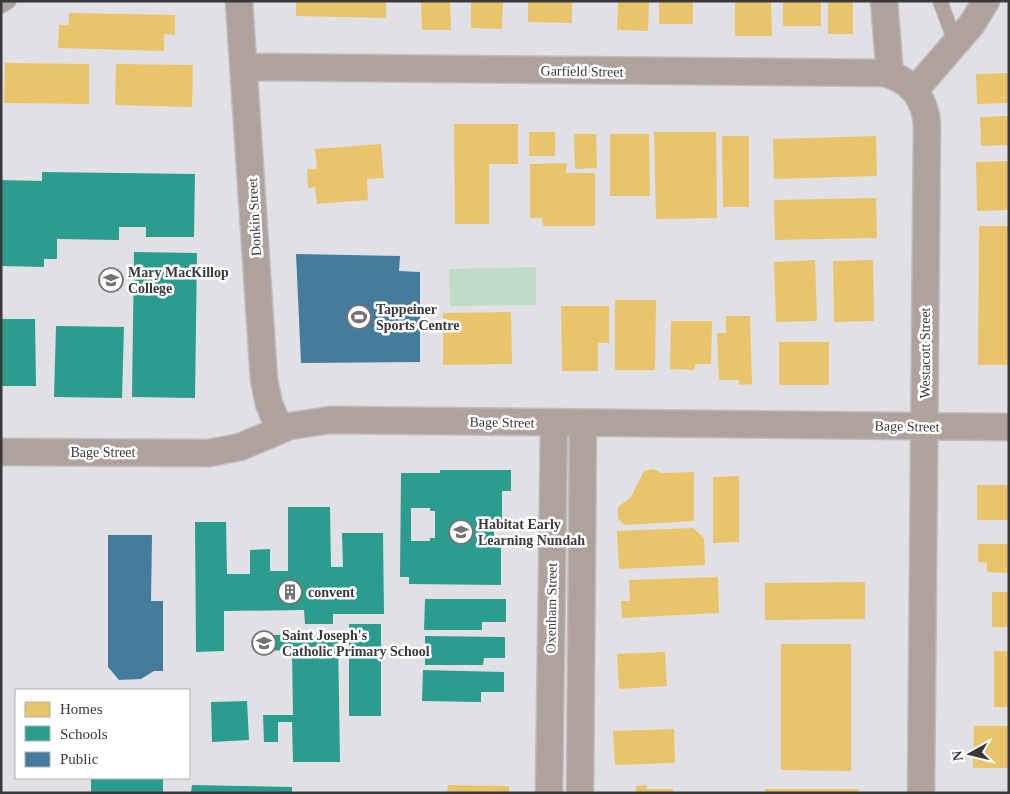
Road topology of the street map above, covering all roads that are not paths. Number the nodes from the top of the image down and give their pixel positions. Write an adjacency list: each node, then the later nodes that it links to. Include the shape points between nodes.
1 (9, 1): 6 (lane)
2 (239, 1): 8 (street, Donkin Street)
3 (884, 1): 9 (street)
4 (940, 1): 7 (lane)
5 (986, 1): 7 (street)
6 (1, 6)
7 (956, 44): 10 (street)
8 (245, 67): 9 (street, Garfield Street); 15 (street, Donkin Street, via 264,380 269,404)
9 (890, 75): 10 (street, Garfield Street)
10 (915, 90): 13 (street, Westacott Street, via 926,116)
11 (554, 423): 12 (street, Bage Street); 15 (street, Bage Street, via 330,420 303,422); 17 (street, Oxenham Street)
12 (583, 423): 13 (street, Bage Street); 18 (street)
13 (925, 426): 14 (street, Bage Street); 19 (street, Westacott Street)
14 (1009, 427)
15 (280, 430): 16 (street, Bage Street, via 240,448 209,453)
16 (1, 452)
17 (549, 793)
18 (580, 793)
19 (921, 793)

